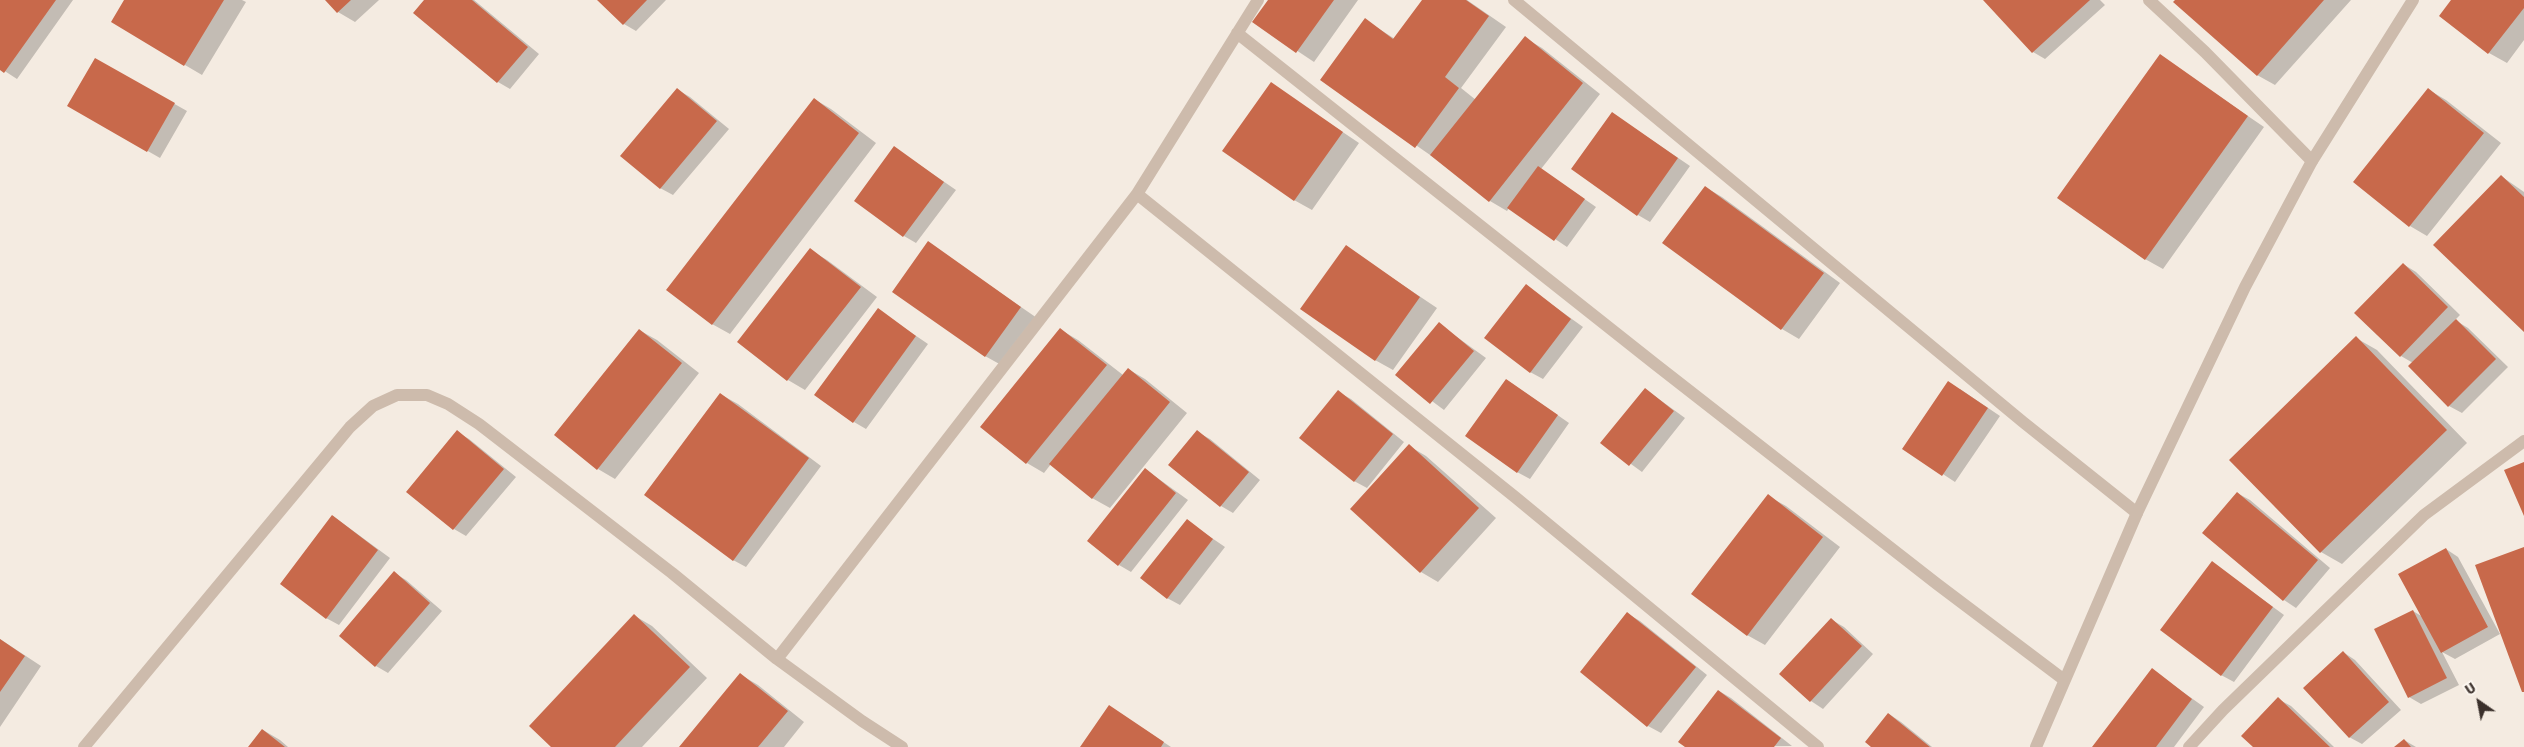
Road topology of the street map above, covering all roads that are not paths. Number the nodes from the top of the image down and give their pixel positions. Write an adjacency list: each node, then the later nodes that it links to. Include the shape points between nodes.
1 (1258, 0): 5 (street)
2 (1514, 0): 9 (street, via 2023,422)
3 (2149, 0): 6 (street)
4 (2413, 0): 6 (street)
5 (1237, 33): 7 (street); 11 (street, via 1655,364)
6 (2312, 161): 9 (street, via 2245,287)
7 (1137, 194): 10 (street); 14 (street, via 1516,497)
8 (2524, 441): 16 (street, via 2424,515 2236,697)
9 (2138, 513): 11 (street)
10 (776, 659): 12 (street, via 672,572 479,424 448,404 426,395 397,395 372,406 350,427); 13 (street)
11 (2064, 679): 15 (street)
12 (84, 747)
13 (902, 747)
14 (1818, 747)
15 (2036, 747)
16 (2189, 747)

